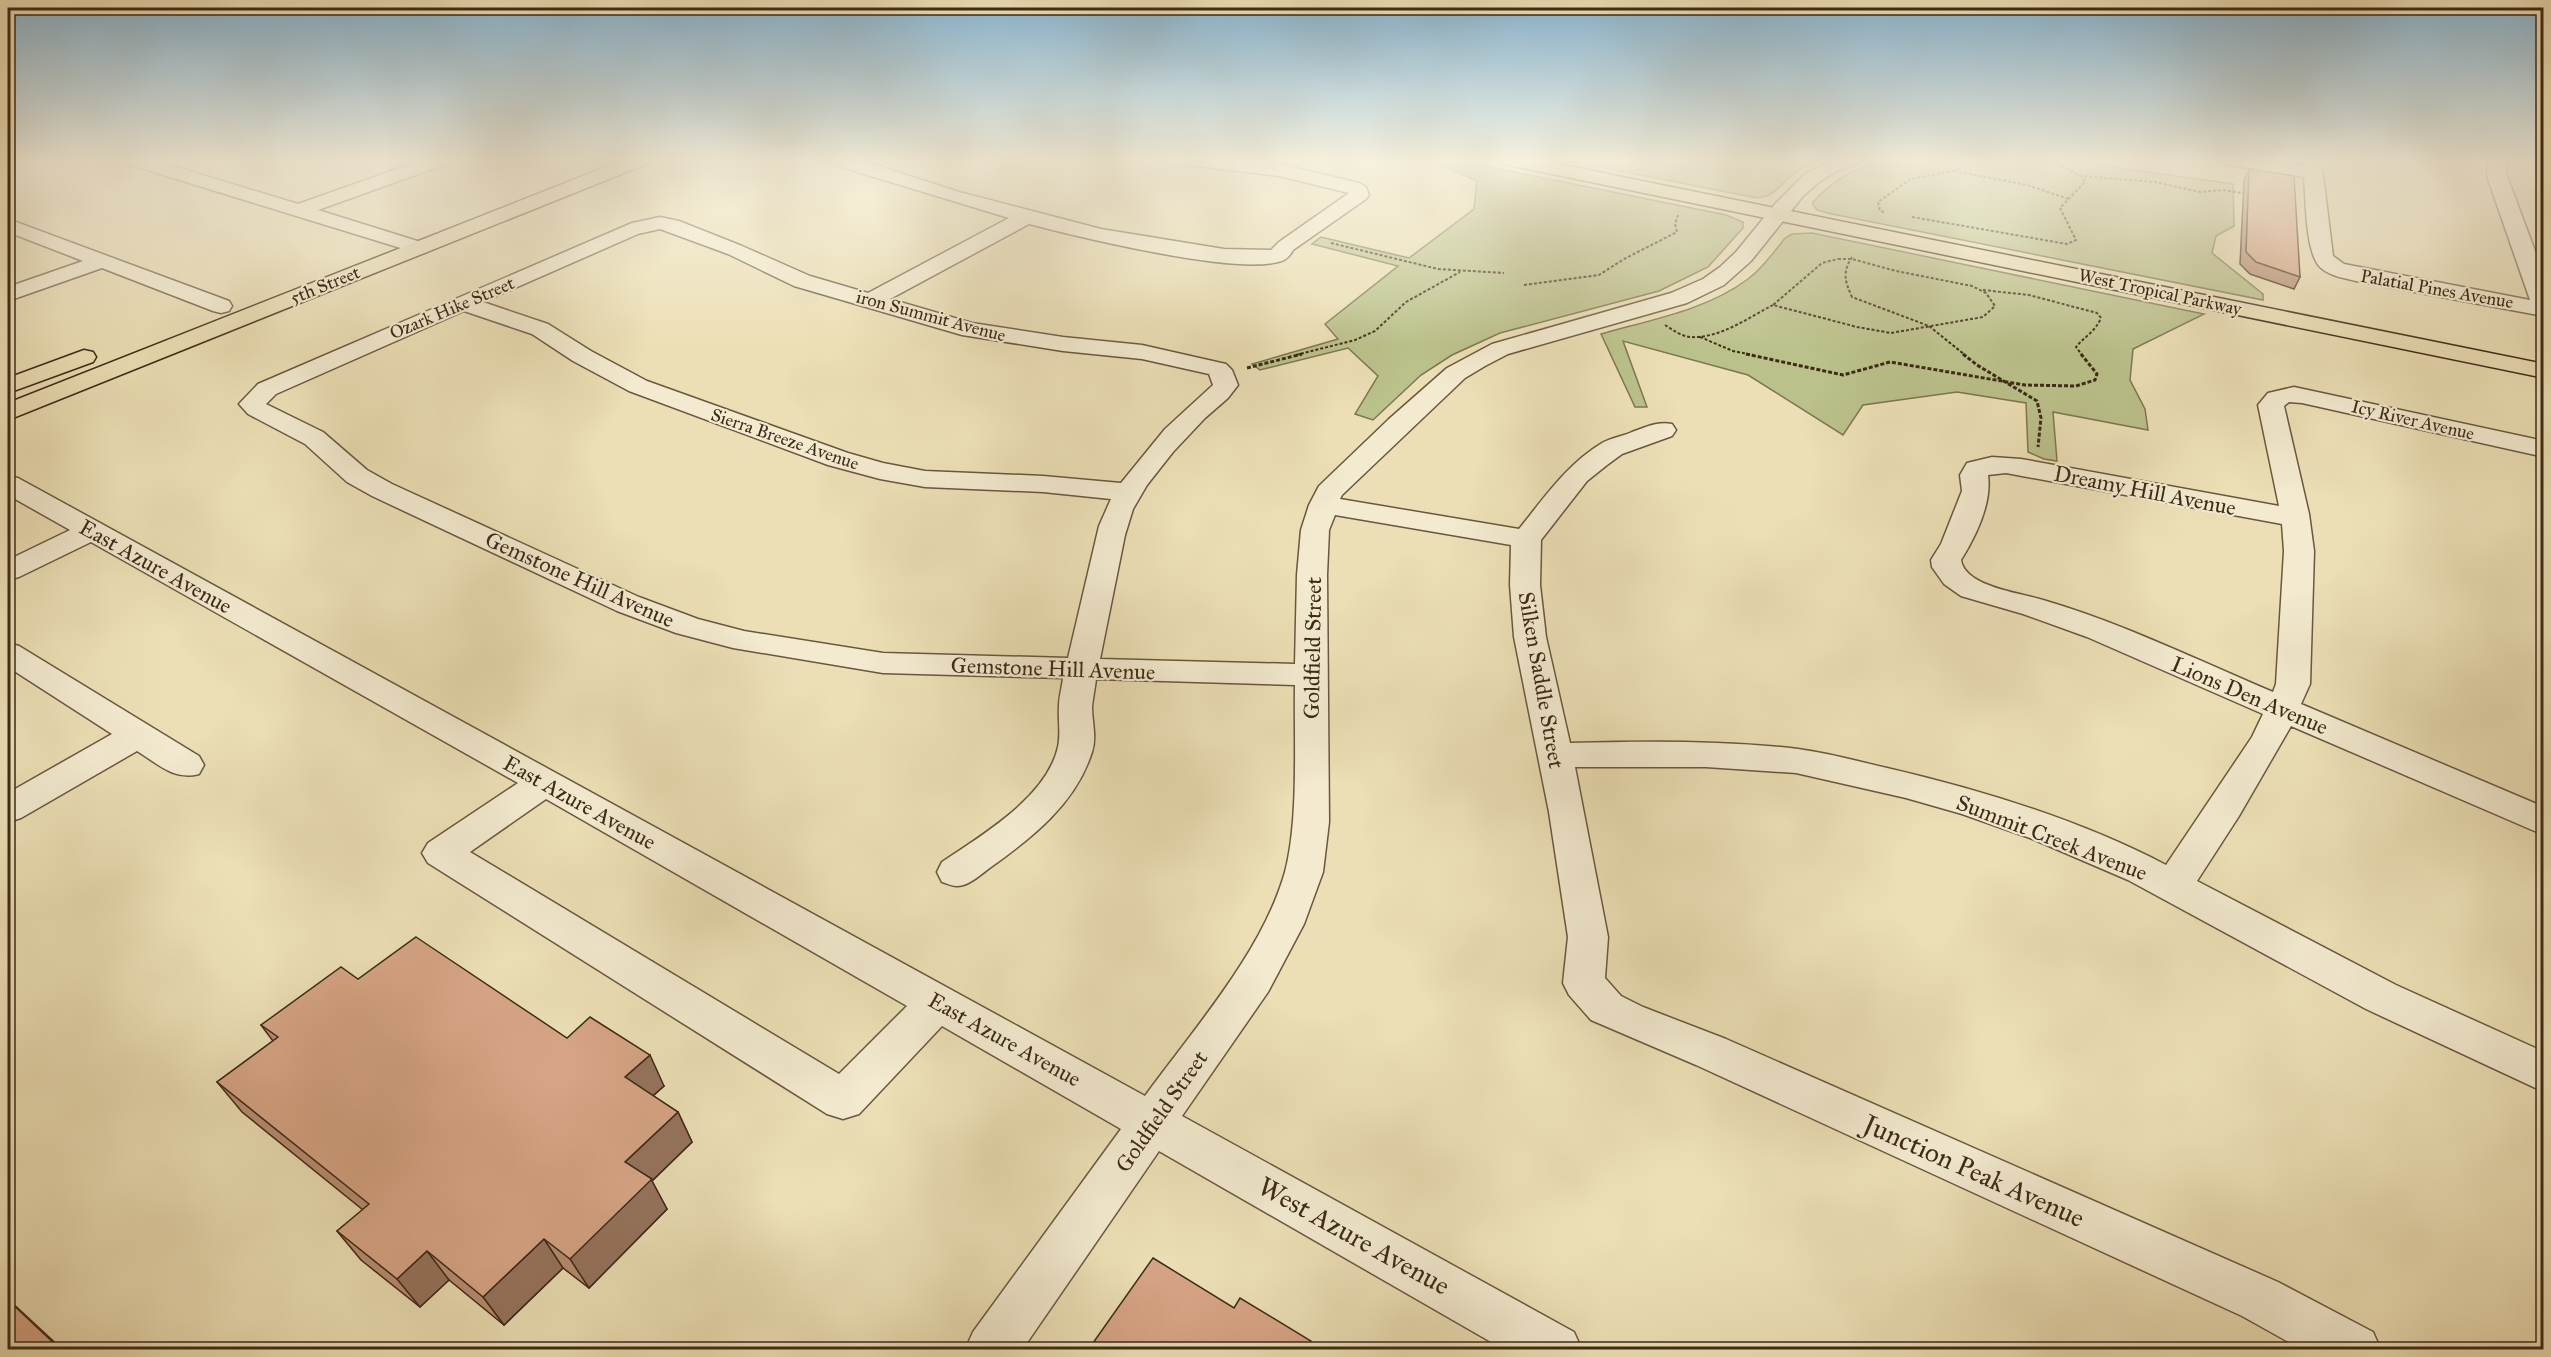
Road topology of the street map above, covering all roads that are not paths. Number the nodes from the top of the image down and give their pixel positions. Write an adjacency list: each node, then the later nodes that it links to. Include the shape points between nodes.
1 (335, 222): 14 (street)
2 (435, 222): 14 (main road, 5th Street)
3 (484, 222): 15 (main road, 5th Street)
4 (1017, 222): 21 (street)
5 (1055, 222): 6 (street, via 1154,247 1241,257 1278,255)
6 (1320, 222)
7 (1769, 222): 35 (street, Goldfield Street, via 1727,273 1705,287 1679,298 1500,349 1456,374 1347,472)
8 (1817, 222): 27 (main road, West Tropical Parkway)
9 (2319, 222): 24 (street, Palatial Pines Avenue, via 2322,256 2332,266 2356,274)
10 (2513, 222): 24 (street)
11 (8, 225): 13 (street)
12 (647, 225): 21 (street, iron Summit Avenue, via 684,229 802,281); 22 (street, Ozark Hike Street)
13 (43, 238): 16 (street); 17 (street)
14 (392, 239): 15 (street); 23 (main road, 5th Street)
15 (420, 248): 30 (main road, 5th Street)
16 (8, 249)
17 (103, 261): 19 (street); 23 (street)
18 (16, 271): 19 (street)
19 (42, 282): 20 (street)
20 (8, 294)
21 (870, 302): 34 (street, iron Summit Avenue, via 994,336 1142,352 1217,369 1226,385 1222,391 1157,455)
22 (463, 303): 29 (street, Ozark Hike Street, via 267,389); 34 (street, Sierra Breeze Avenue, via 540,329 638,386 880,471 925,479)
23 (220, 306): 25 (main road, 5th Street)
24 (2544, 308)
25 (187, 318)
26 (108, 348): 28 (main road)
27 (2544, 371)
28 (8, 386)
29 (260, 397): 42 (street, Gemstone Hill Avenue, via 252,404 256,409 314,438 357,476 382,490 628,604 687,626 744,641 883,663)
30 (8, 412)
31 (1663, 430): 38 (street, via 1613,448 1597,459 1577,475)
32 (2544, 449): 36 (street, Icy River Avenue, via 2302,395 2282,396 2271,405)
33 (8, 484): 37 (street, East Azure Avenue)
34 (1130, 492): 42 (street, via 1118,510)
35 (1323, 505): 38 (street); 43 (street, Goldfield Street, via 1315,530)
36 (2295, 518): 40 (street, Dreamy Hill Avenue, via 2036,469 1977,469 1976,491 1946,560); 44 (street, via 2299,551 2293,684)
37 (92, 531): 39 (street); 48 (street, East Azure Avenue)
38 (1526, 539): 46 (street, Silken Saddle Street, via 1524,585 1530,637)
39 (8, 572)
40 (1955, 578): 44 (street, Lions Den Avenue, via 1972,590 2098,630)
41 (14, 664): 45 (street)
42 (1083, 670): 43 (street, Gemstone Hill Avenue); 51 (street, via 1076,702 1076,750 1061,778 1047,799 1022,823)
43 (1311, 675): 56 (street, Goldfield Street, via 1311,822 1304,872 1284,924 1253,980)
44 (2283, 709): 50 (street, Lions Den Avenue); 52 (street, via 2269,738)
45 (138, 735): 47 (street); 49 (street)
46 (1555, 755): 52 (street, Summit Creek Avenue, via 1686,753 1797,761 1847,771 2012,817 2106,853); 53 (street, Silken Saddle Street, via 1588,937 1584,983)
47 (186, 765)
48 (544, 782): 54 (street, East Azure Avenue); 54 (street, via 441,853 843,1100)
49 (8, 809)
50 (2544, 822)
51 (956, 872)
52 (2173, 886): 55 (street, Summit Creek Avenue, via 2381,997)
53 (1593, 994): 59 (street, Junction Peak Avenue, via 1606,1008 1628,1019 1711,1052 2260,1299)
54 (938, 1002): 56 (street, East Azure Avenue)
55 (2544, 1073)
56 (1152, 1122): 57 (street, Goldfield Street); 58 (street, West Azure Avenue)
57 (991, 1350)
58 (1556, 1350)
59 (2355, 1350)

